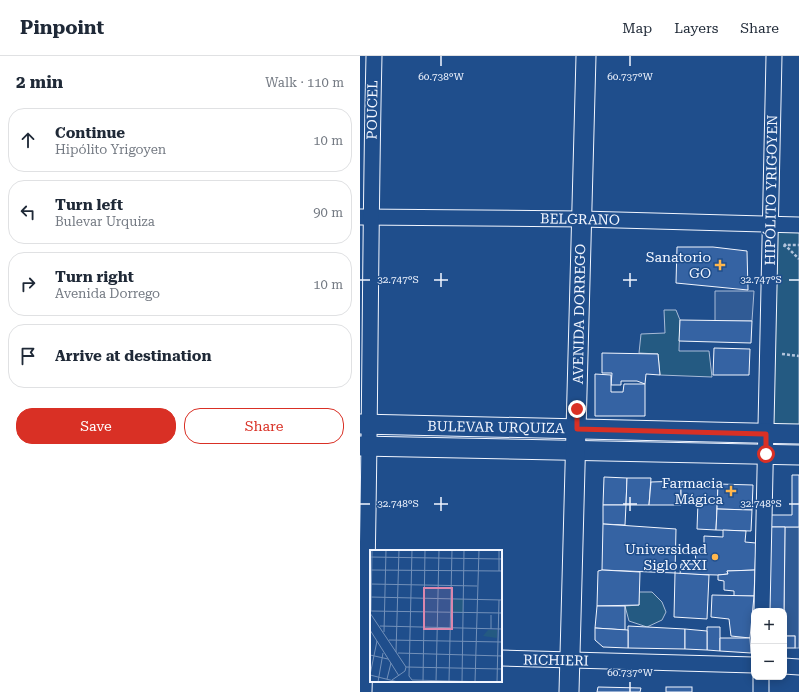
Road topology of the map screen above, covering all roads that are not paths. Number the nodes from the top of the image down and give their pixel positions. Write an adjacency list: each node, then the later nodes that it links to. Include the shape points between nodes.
1 (374, 56): 4 (street, POUCEL)
2 (586, 56): 5 (main road, AVENIDA DORREGO)
3 (774, 56): 6 (street, HIPÓLITO YRIGOYEN)
4 (365, 217): 5 (street, BELGRANO); 8 (street, POUCEL)
5 (582, 219): 6 (street, BELGRANO); 9 (main road, AVENIDA DORREGO)
6 (771, 224): 7 (street, BELGRANO); 10 (street, HIPÓLITO YRIGOYEN)
7 (799, 225)
8 (365, 424): 9 (main road, BULEVAR URQUIZA); 12 (street, POUCEL)
9 (577, 429): 10 (main road, BULEVAR URQUIZA); 13 (main road, AVENIDA DORREGO)
10 (766, 434): 11 (main road, BULEVAR URQUIZA); 14 (street, HIPÓLITO YRIGOYEN)
11 (799, 434)
12 (365, 446): 13 (main road, BULEVAR URQUIZA); 17 (street, POUCEL)
13 (576, 450): 14 (main road, BULEVAR URQUIZA); 19 (main road, AVENIDA DORREGO)
14 (766, 454): 15 (main road, BULEVAR URQUIZA); 16 (street, HIPÓLITO YRIGOYEN)
15 (799, 455)
16 (762, 608)
17 (365, 655): 24 (street, POUCEL)
18 (502, 658): 19 (street, RICHIERI)
19 (569, 660): 20 (street, RICHIERI); 25 (main road, AVENIDA DORREGO)
20 (751, 665)
21 (787, 666): 22 (street)
22 (799, 667)
23 (761, 680): 26 (street)
24 (364, 692)
25 (569, 692)
26 (761, 692)

